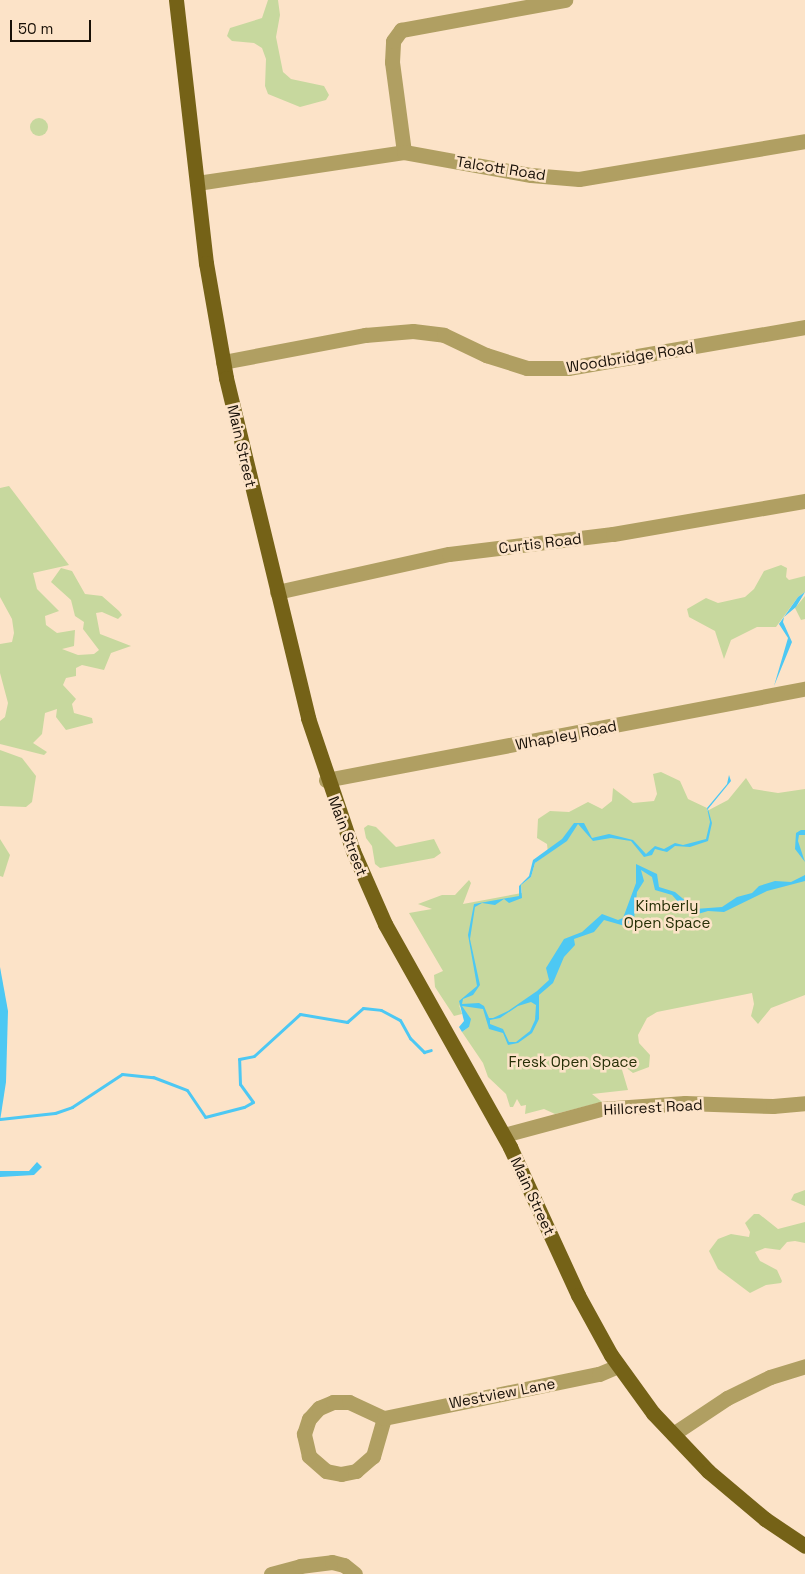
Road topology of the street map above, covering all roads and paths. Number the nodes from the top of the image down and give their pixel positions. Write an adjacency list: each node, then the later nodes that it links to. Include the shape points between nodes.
1 (176, 0): 5 (main road, Main Street)
2 (565, 0): 4 (street, via 401,30 393,41 392,62)
3 (805, 141): 4 (street, Talcott Road, via 579,179 531,175)
4 (404, 152): 5 (street, Talcott Road)
5 (197, 184): 7 (main road, Main Street)
6 (805, 327): 7 (street, Woodbridge Road, via 568,368 527,368 486,355 444,335 413,331 365,335)
7 (223, 362): 9 (main road, Main Street)
8 (805, 501): 9 (street, Curtis Road, via 613,534 449,554)
9 (277, 592): 11 (main road, Main Street)
10 (805, 689): 11 (street, Whapley Road)
11 (326, 780): 13 (main road, Main Street, via 386,924)
12 (805, 1102): 13 (street, Hillcrest Road, via 772,1106 685,1103 601,1109)
13 (504, 1134): 14 (main road, Main Street, via 588,1316)
14 (618, 1366): 16 (street, Westview Lane, via 599,1374); 17 (main road, Main Street)
15 (805, 1366): 17 (street, via 770,1377 727,1398)
16 (384, 1418): 16 (street, via 349,1402 326,1404 314,1413 306,1426 304,1442 309,1456 326,1471 341,1474 356,1471 373,1456)
17 (673, 1434): 18 (main road, Main Street, via 745,1504)
18 (805, 1546)
19 (271, 1574): 20 (street, via 332,1562 344,1565)
20 (355, 1574)

